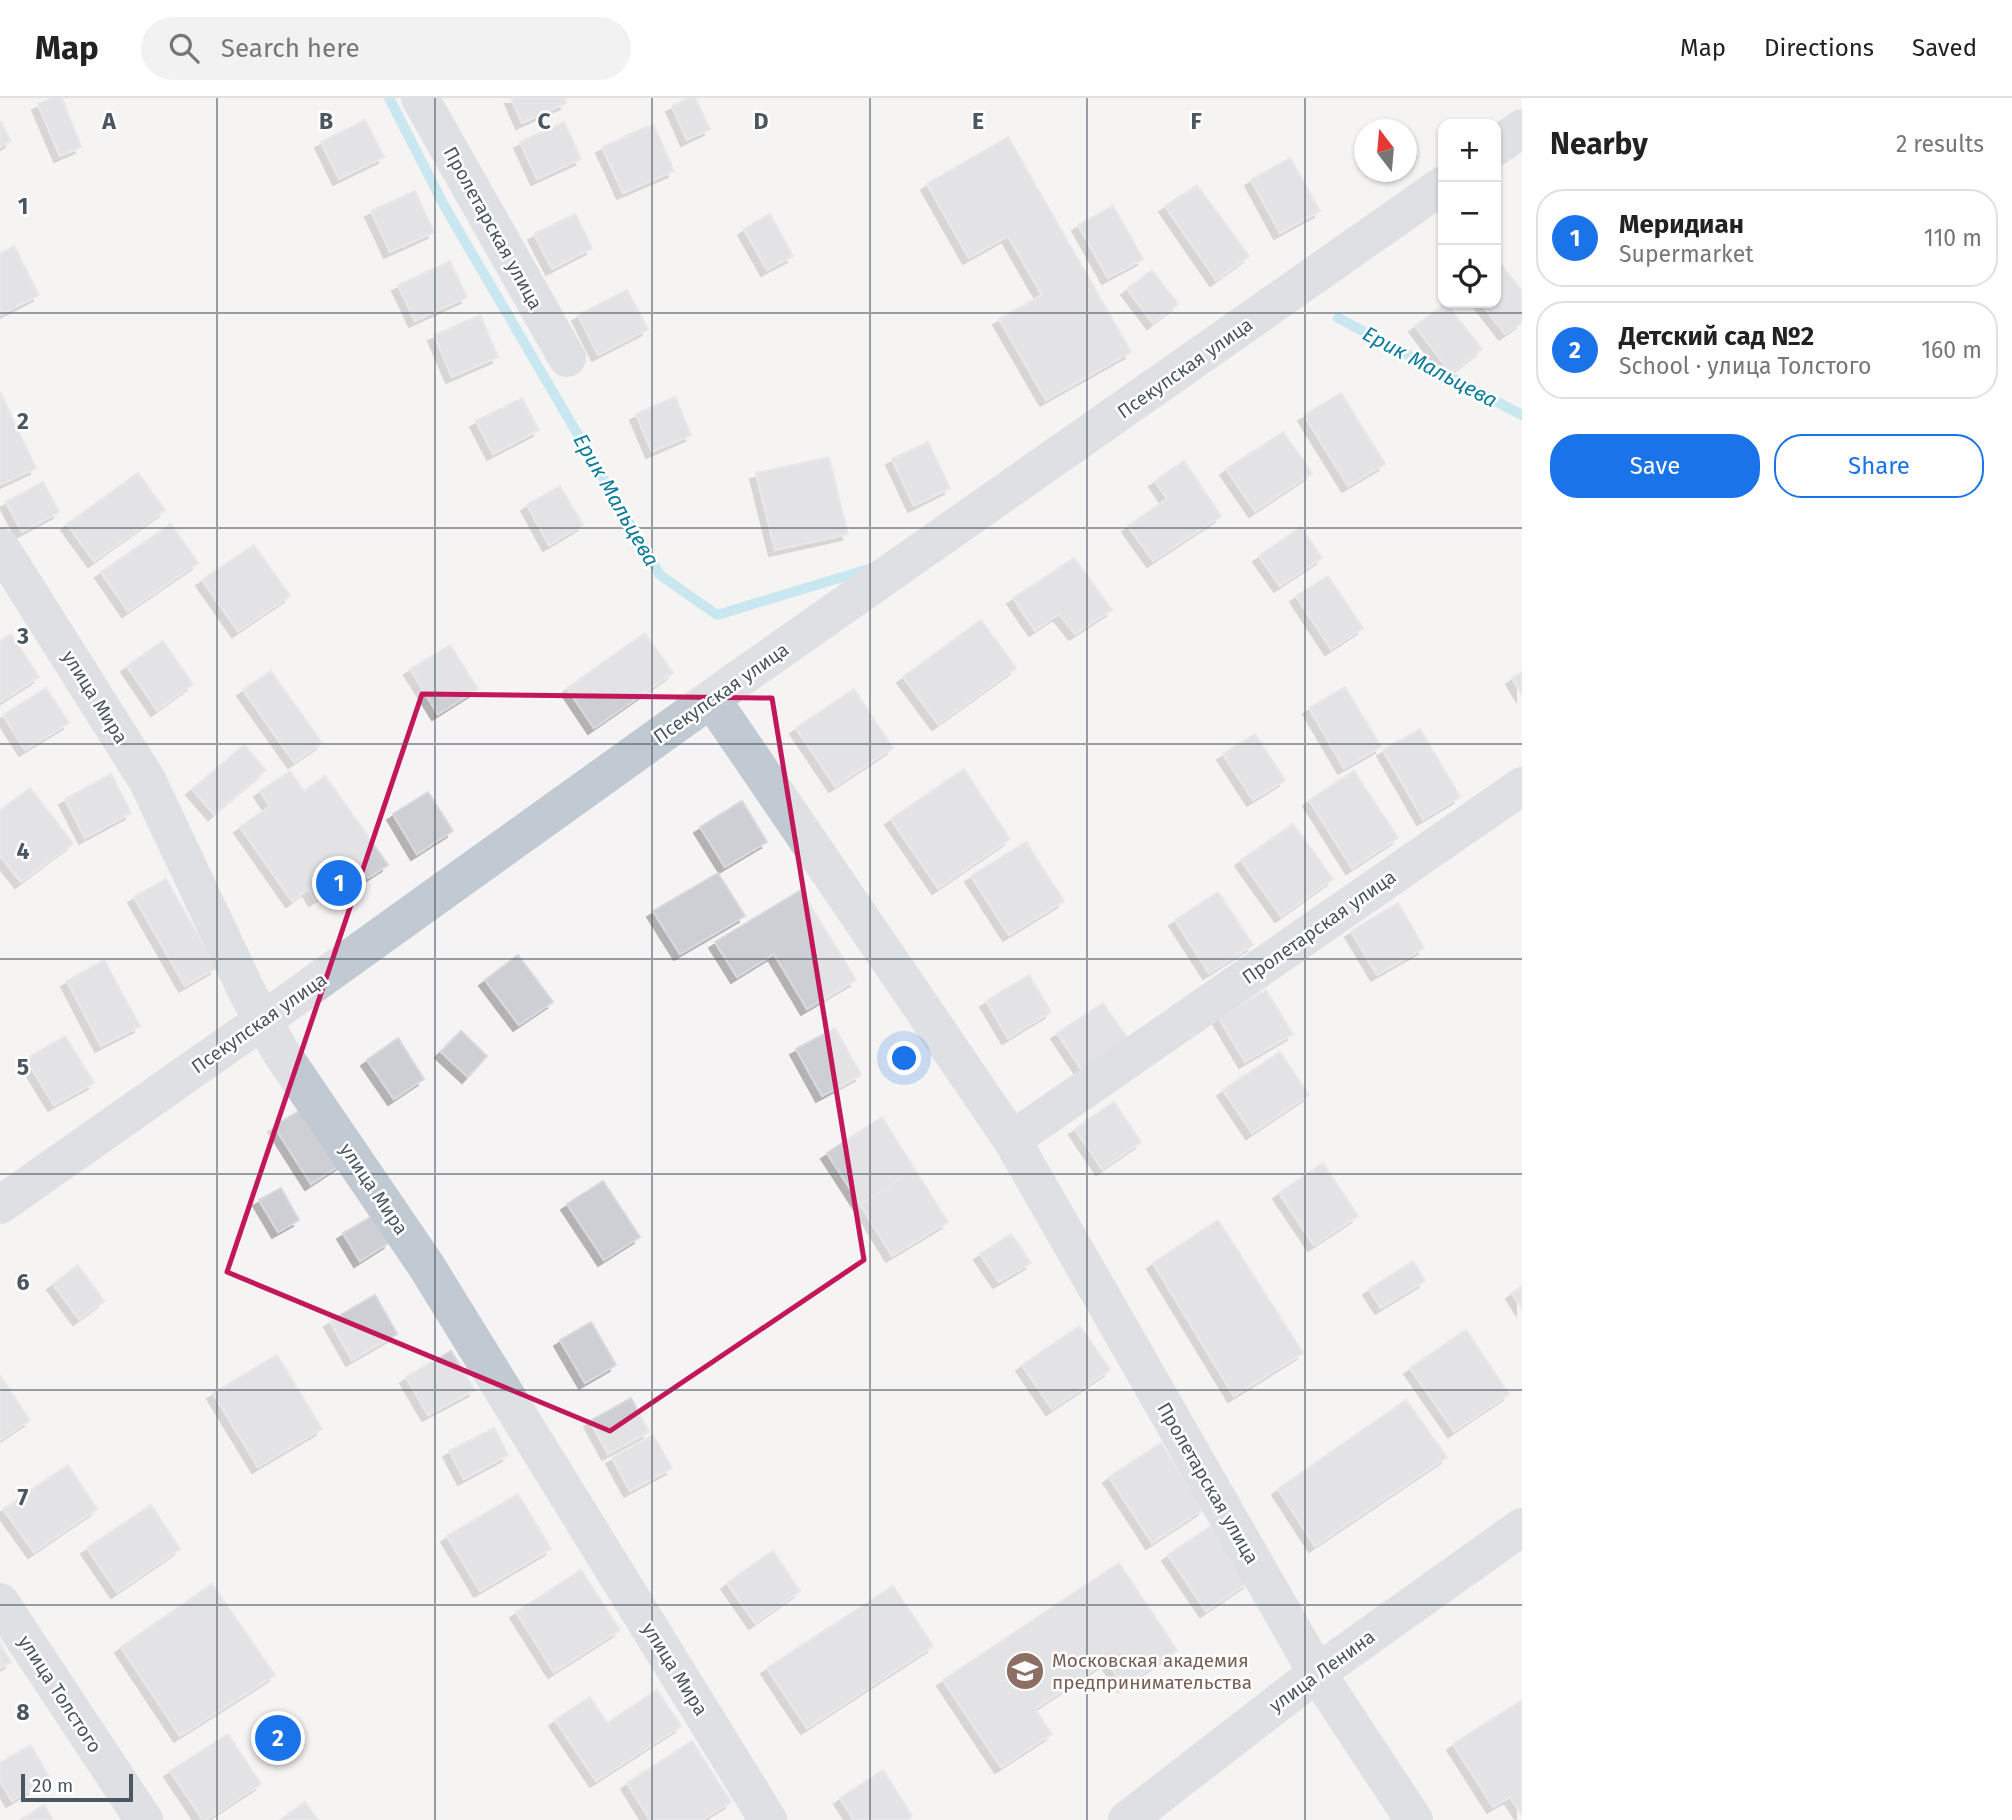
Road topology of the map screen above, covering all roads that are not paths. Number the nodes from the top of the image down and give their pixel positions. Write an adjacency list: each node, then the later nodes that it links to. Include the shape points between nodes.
1 (420, 98): 5 (street, Пролетарская улица)
2 (1522, 128): 3 (street)
3 (1501, 143)
4 (1438, 189): 7 (street, Псекупская улица)
5 (567, 358)
6 (0, 547): 9 (street, улица Мира, via 147,780)
7 (712, 700): 9 (street, Псекупская улица); 10 (street, Пролетарская улица)
8 (1522, 786): 10 (street, Пролетарская улица)
9 (264, 1019): 11 (street, Псекупская улица); 16 (street, улица Мира, via 280,1051 427,1267)
10 (1012, 1140): 14 (street, Пролетарская улица)
11 (0, 1205)
12 (1522, 1527): 14 (street, улица Ленина)
13 (0, 1602): 15 (street, улица Толстого)
14 (1317, 1673): 17 (street, улица Ленина); 18 (street, Пролетарская улица)
15 (144, 1820)
16 (768, 1820)
17 (1128, 1820)
18 (1414, 1820)

